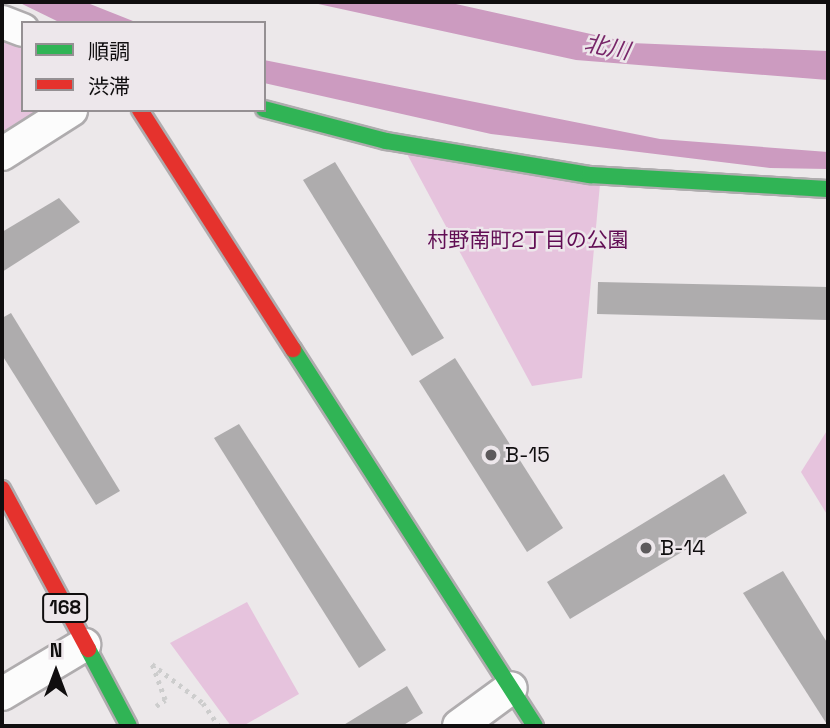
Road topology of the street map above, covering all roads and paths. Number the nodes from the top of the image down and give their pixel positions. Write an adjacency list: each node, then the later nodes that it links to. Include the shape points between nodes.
1 (2, 22): 2 (street)
2 (21, 29)
3 (266, 110): 7 (main road, via 386,142 590,175)
4 (68, 112): 6 (street)
5 (141, 112): 10 (main road)
6 (2, 154)
7 (828, 189)
8 (2, 489): 9 (main road, 168)
9 (84, 645): 11 (street); 12 (main road, 168)
10 (511, 688): 13 (street); 14 (main road)
11 (2, 694)
12 (129, 726)
13 (460, 726)
14 (535, 726)

